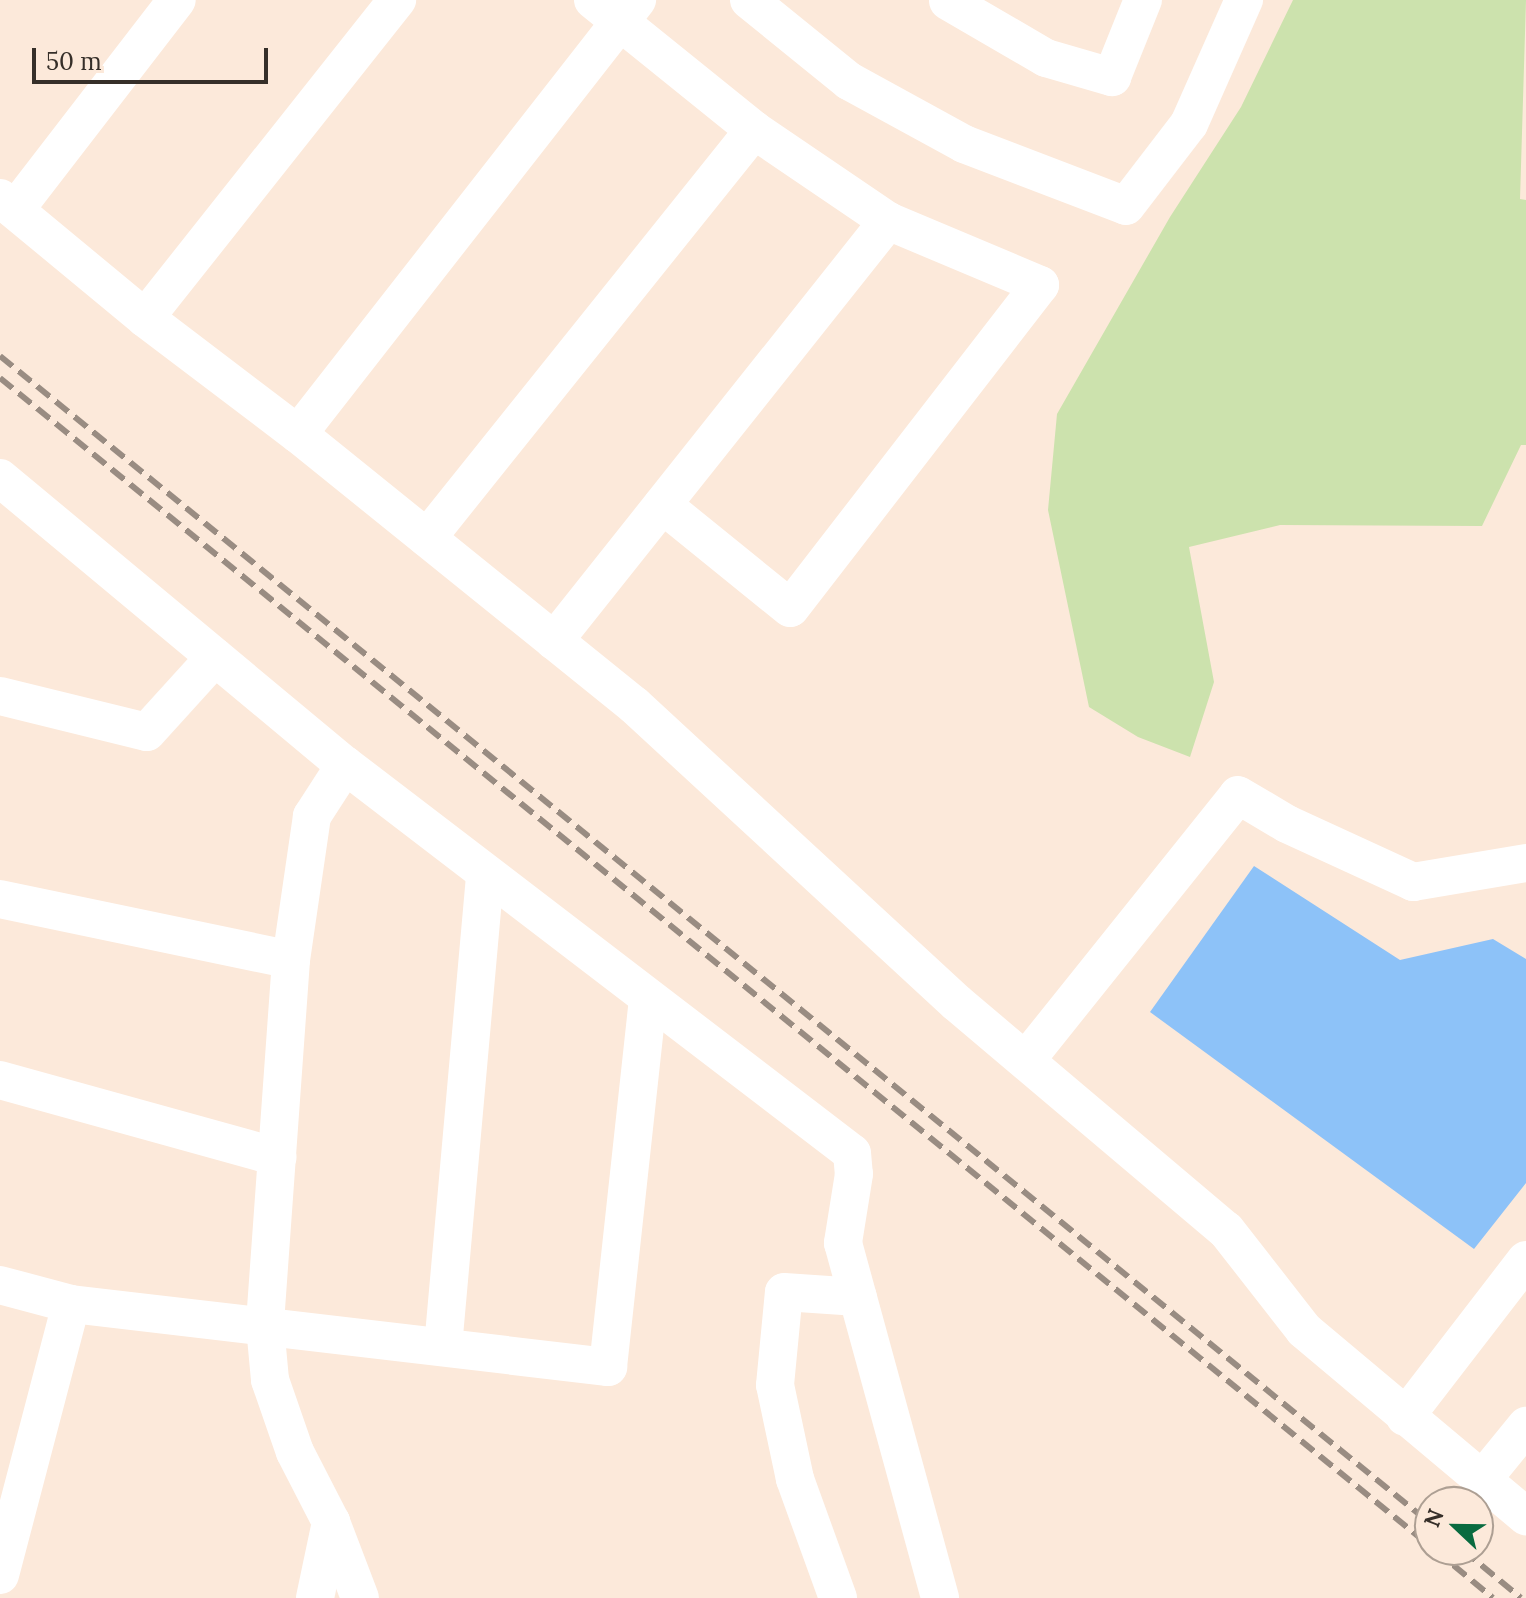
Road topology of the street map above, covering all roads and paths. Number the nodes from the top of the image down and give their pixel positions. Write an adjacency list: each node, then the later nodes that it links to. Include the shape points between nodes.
1 (177, 0): 9 (street)
2 (397, 0): 11 (street)
3 (749, 0): 6 (street, via 874,95 964,144 1126,206 1189,124)
4 (948, 0): 5 (street, via 1046,58 1112,77)
5 (1143, 0)
6 (1244, 0)
7 (617, 7): 8 (street); 12 (street)
8 (754, 130): 10 (street); 15 (street)
9 (8, 204): 11 (street)
10 (888, 221): 14 (street); 14 (street, via 1040,285 790,608)
11 (145, 318): 12 (street)
12 (298, 434): 15 (street)
13 (0, 478): 17 (street)
14 (663, 505): 16 (street)
15 (427, 538): 16 (street)
16 (554, 641): 25 (street, via 634,705 957,1003)
17 (215, 657): 18 (street, via 147,732); 19 (street)
18 (0, 696)
19 (345, 765): 21 (street); 23 (street, via 312,816)
20 (1526, 863): 25 (street, via 1413,882 1287,824 1238,795)
21 (485, 874): 24 (street); 33 (street)
22 (0, 899): 23 (street)
23 (291, 960): 27 (street)
24 (648, 1001): 30 (street, via 852,1153 854,1174 843,1243); 33 (street, via 608,1367)
25 (1026, 1060): 34 (street, via 1226,1230 1304,1330)
26 (0, 1080): 27 (street)
27 (277, 1157): 32 (street)
28 (1526, 1260): 34 (street)
29 (0, 1285): 31 (street)
30 (858, 1297): 43 (street, via 784,1292 775,1385 795,1479); 44 (street)
31 (71, 1304): 32 (street); 36 (street)
32 (265, 1326): 33 (street); 39 (street, via 270,1380 295,1452)
33 (443, 1347)
34 (1405, 1417): 37 (street)
35 (1526, 1426): 37 (street)
36 (13, 1469): 40 (street)
37 (1482, 1480): 38 (street)
38 (1526, 1516)
39 (331, 1522): 41 (street); 42 (street)
40 (0, 1575)
41 (315, 1598)
42 (360, 1598)
43 (838, 1598)
44 (940, 1598)

